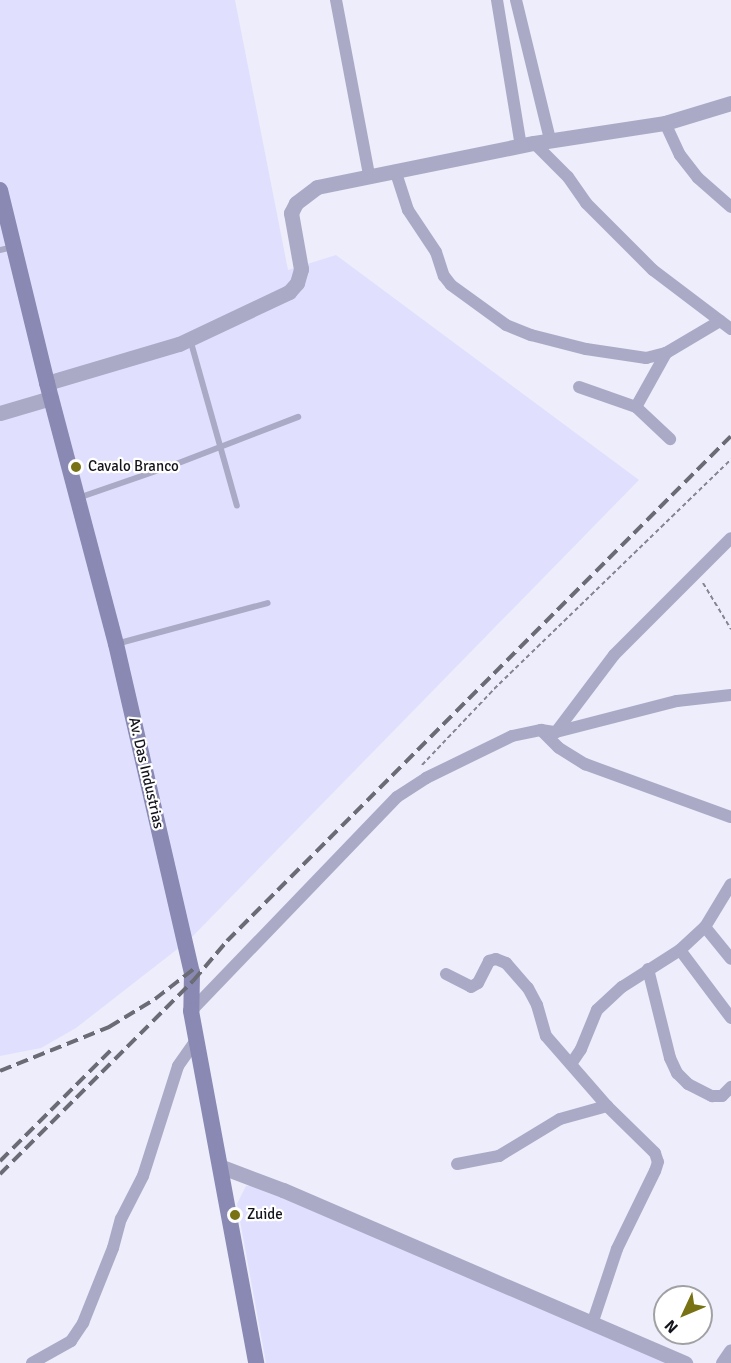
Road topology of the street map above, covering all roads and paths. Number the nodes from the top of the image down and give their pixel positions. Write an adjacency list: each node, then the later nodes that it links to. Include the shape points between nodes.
1 (336, 0): 11 (street)
2 (497, 0): 5 (street)
3 (516, 0): 4 (street)
4 (526, 41): 5 (street); 8 (street)
5 (505, 47): 9 (street)
6 (731, 103): 7 (street)
7 (665, 123): 8 (street); 13 (street, via 680,155 698,178)
8 (550, 140): 9 (street)
9 (528, 144): 10 (street); 15 (street, via 568,177 586,203 653,270)
10 (396, 173): 11 (street); 18 (street, via 408,210 436,252 444,276 506,325 531,335 633,357 650,358)
11 (369, 175): 17 (street, via 317,187 296,203 291,213 301,269 290,292)
12 (0, 190): 14 (main road, Av. Das Industrias)
13 (731, 207)
14 (7, 249): 20 (main road, Av. Das Industrias)
15 (720, 321): 16 (street); 18 (street)
16 (731, 329)
17 (190, 339): 20 (street); 25 (lane)
18 (666, 353): 21 (street)
19 (579, 387): 21 (street)
20 (49, 390): 22 (street); 27 (main road, Av. Das Industrias)
21 (636, 407): 24 (street)
22 (0, 413)
23 (298, 417): 25 (lane)
24 (670, 439)
25 (219, 448): 27 (lane); 28 (lane)
26 (731, 459): 37 (path, via 502,681)
27 (77, 498): 33 (main road, Av. Das Industrias)
28 (237, 506)
29 (731, 538): 30 (street)
30 (697, 573): 32 (path); 36 (street, via 614,655)
31 (268, 603): 33 (lane)
32 (731, 629)
33 (116, 644): 45 (main road, Av. Das Industrias, via 192,972)
34 (731, 695): 36 (street, via 677,701)
35 (542, 730): 36 (street); 38 (street, via 559,748 585,764); 45 (street, via 512,736 426,778 397,797)
36 (556, 732)
37 (420, 767)
38 (731, 817)
39 (731, 884): 40 (street)
40 (705, 927): 41 (street); 42 (street)
41 (680, 950): 43 (street); 46 (street)
42 (731, 959)
43 (648, 969): 48 (street, via 597,1010); 49 (street, via 677,1073 688,1084 712,1096 722,1096)
44 (446, 974): 48 (street, via 471,987 478,983 489,961 506,963 528,988 546,1036)
45 (191, 1011): 47 (main road, Av. Das Industrias)
46 (731, 1018)
47 (197, 1040): 52 (main road, Av. Das Industrias); 55 (street, via 178,1066 143,1176 121,1219 83,1323 71,1341)
48 (571, 1064): 50 (street)
49 (731, 1087)
50 (607, 1106): 51 (street, via 560,1119 499,1156); 53 (street, via 648,1145 658,1162 617,1249)
51 (457, 1164)
52 (222, 1167): 53 (street); 56 (main road, Av. Das Industrias)
53 (592, 1324): 57 (street)
54 (731, 1351): 58 (street)
55 (32, 1363)
56 (255, 1363)
57 (685, 1363)
58 (723, 1363)

